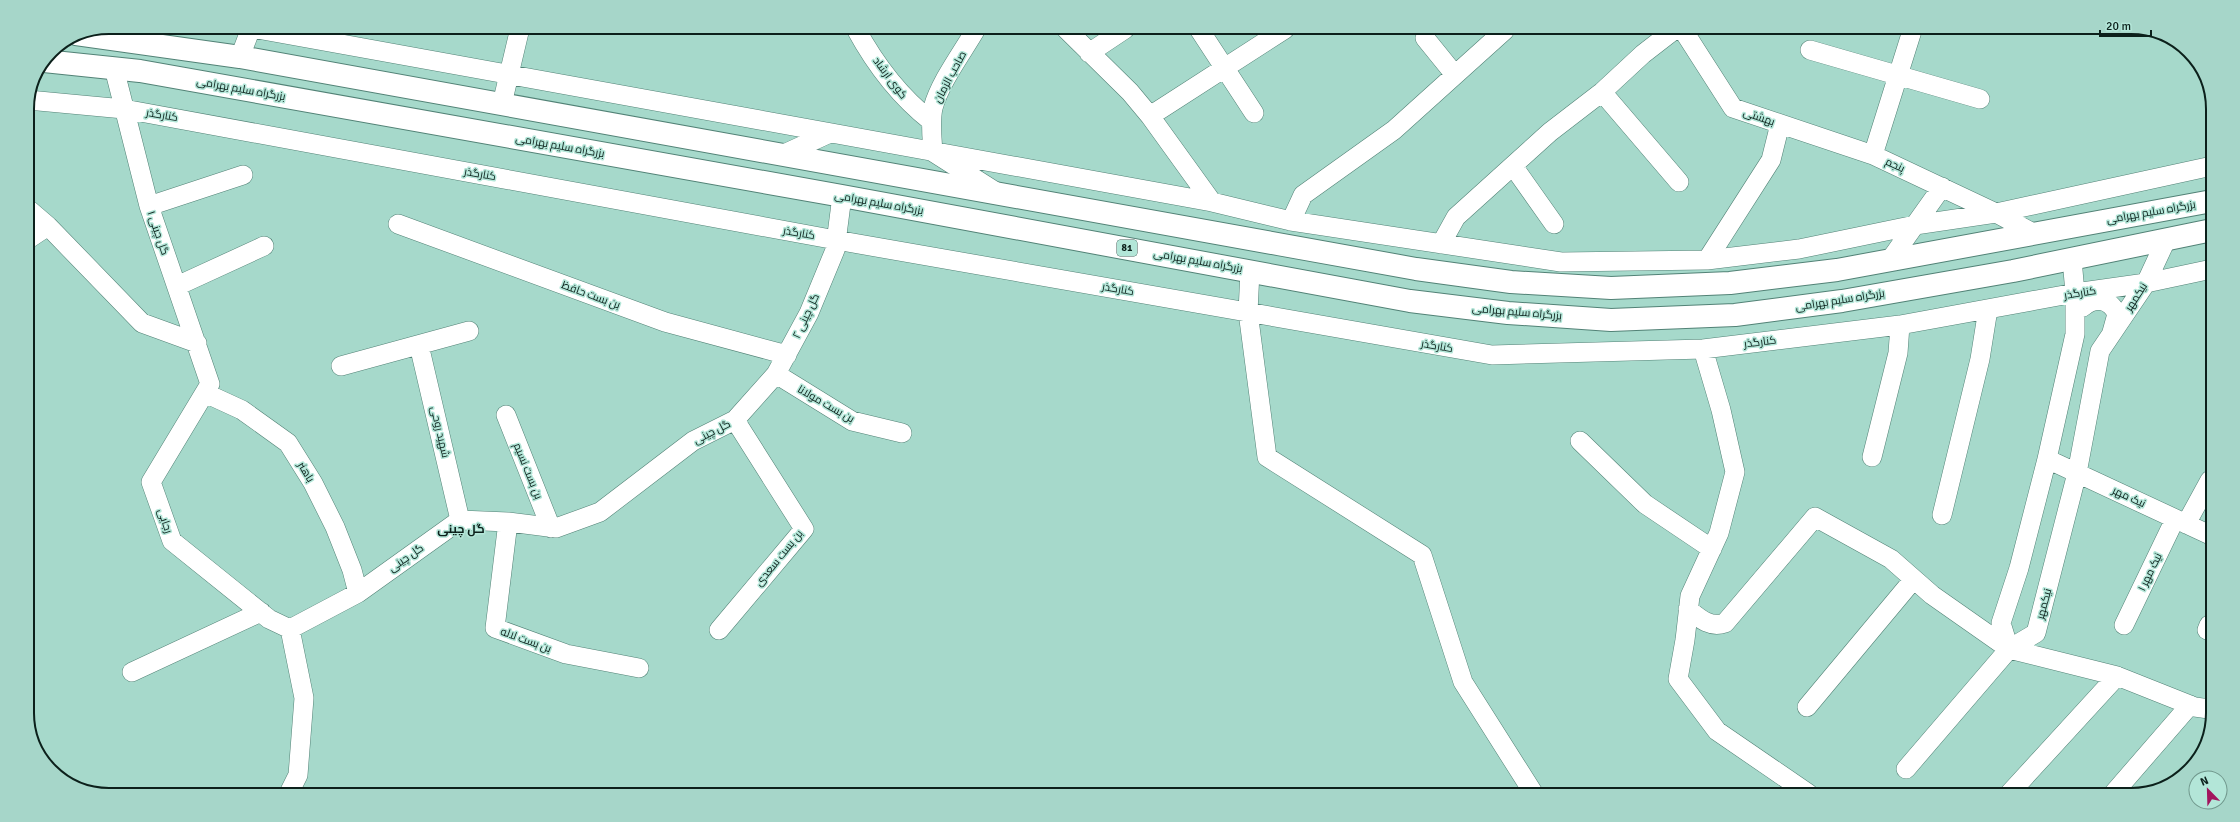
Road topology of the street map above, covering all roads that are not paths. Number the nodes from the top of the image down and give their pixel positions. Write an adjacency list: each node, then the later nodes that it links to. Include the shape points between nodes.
1 (247, 34): 18 (street)
2 (282, 34): 23 (street)
3 (518, 34): 23 (street)
4 (859, 34): 32 (street, کوی ارشاد, via 902,95)
5 (973, 34): 32 (street, صاحب الزمان, via 939,93 933,108)
6 (1071, 34): 17 (street)
7 (1118, 34): 17 (street)
8 (1202, 34): 21 (street)
9 (1279, 34): 21 (street)
10 (1501, 34): 24 (street)
11 (1669, 34): 25 (street)
12 (1686, 34): 33 (street, بهشتی, via 1733,108)
13 (1911, 34): 22 (street, پنجم)
14 (91, 36): 18 (highway, بزرگراه سلیم بهرامی)
15 (1425, 38): 24 (street)
16 (1810, 50): 22 (street)
17 (1089, 53): 31 (street, via 1130,92)
18 (240, 56): 28 (highway, بزرگراه سلیم بهرامی)
19 (52, 62): 20 (highway, بزرگراه سلیم بهرامی / 81)
20 (114, 68): 29 (street, گل چینی ۱); 44 (highway, بزرگراه سلیم بهرامی / 81)
21 (1226, 68): 30 (street); 31 (street)
22 (1898, 74): 26 (street); 37 (street, پنجم)
23 (508, 75): 28 (street); 34 (street)
24 (1455, 75): 50 (street, via 1394,130 1303,195)
25 (1602, 92): 38 (street, via 1550,132); 41 (street)
26 (1980, 99)
27 (35, 101): 29 (street, کنارگذر)
28 (502, 104): 36 (highway, بزرگراه سلیم بهرامی)
29 (124, 108): 47 (street, گل چینی ۱); 58 (street, کنارگذر)
30 (1254, 113)
31 (1150, 116): 45 (street)
32 (932, 122): 35 (street, صاحب الزمان)
33 (1780, 124): 37 (street, بهشتی); 63 (street, via 1771,160)
34 (830, 133): 35 (street); 36 (street)
35 (933, 152): 43 (street); 45 (street)
36 (784, 154): 43 (highway, بزرگراه سلیم بهرامی)
37 (1873, 155): 42 (street, پنجم)
38 (1512, 166): 52 (street); 60 (street, via 1456,217)
39 (2206, 167): 48 (street)
40 (243, 175): 47 (street)
41 (1680, 182)
42 (1942, 187): 48 (street, پنجم); 53 (street)
43 (998, 193): 64 (highway, بزرگراه سلیم بهرامی, via 1416,269 1511,282 1610,288 1730,283 1837,270)
44 (842, 196): 58 (street, گل چینی ۲); 66 (highway, بزرگراه سلیم بهرامی / 81)
45 (1212, 202): 50 (street)
46 (2206, 202): 56 (highway, بزرگراه سلیم بهرامی)
47 (148, 206): 68 (street, گل چینی ۱)
48 (1996, 213): 53 (street); 56 (street, پنجم)
49 (34, 214): 54 (street)
50 (1291, 221): 60 (street)
51 (398, 224): 79 (street, بن بست حافظ, via 665,322)
52 (1554, 224)
53 (1915, 225): 63 (street, via 1798,250); 64 (street)
54 (48, 226): 57 (street); 76 (street, via 142,323)
55 (2206, 231): 59 (highway, بزرگراه سلیم بهرامی / 81)
56 (2033, 234): 64 (highway, بزرگراه سلیم بهرامی)
57 (34, 235)
58 (836, 240): 71 (street, کنارگذر); 79 (street, گل چینی ۲, via 835,250 809,314)
59 (2166, 240): 62 (highway, بزرگراه سلیم بهرامی / 81); 67 (street, نیکمهر)
60 (1440, 244): 63 (street, via 1561,262)
61 (264, 246): 68 (street)
62 (2072, 259): 66 (highway, بزرگراه سلیم بهرامی / 81, via 1842,301 1735,315 1611,320 1508,313 1410,301); 69 (street)
63 (1707, 260)
64 (1890, 260)
65 (2206, 270): 67 (street, کنارگذر)
66 (1250, 271): 71 (street)
67 (2146, 283): 69 (street, کنارگذر); 75 (street, نیکمهر)
68 (177, 286): 76 (street, گل چینی ۱)
69 (2075, 293): 70 (street, کنارگذر); 74 (street)
70 (1988, 309): 72 (street, کنارگذر); 91 (street, via 1980,359)
71 (1248, 312): 78 (street, کنارگذر, via 1492,355); 114 (street, via 1267,457 1422,555 1463,682)
72 (1900, 325): 78 (street, کنارگذر); 87 (street, via 1898,353)
73 (469, 331): 77 (street)
74 (2075, 334): 75 (street, via 2083,306 2090,301 2098,300 2109,303 2117,314); 88 (street)
75 (2112, 334): 89 (street, نیکمهر, via 2100,351)
76 (196, 343): 82 (street, گل چینی ۱, via 210,384)
77 (419, 345): 80 (street); 92 (street, شهید روحی)
78 (1703, 349): 97 (street, via 1721,410 1735,472 1719,533)
79 (787, 355): 81 (street, گل چینی ۲)
80 (341, 366)
81 (776, 374): 84 (street, گل چینی ۲); 85 (street, بن بست مولانا, via 852,421)
82 (205, 393): 99 (street, باهنر, via 242,410 288,443 313,483 335,527); 101 (street, رجایی, via 151,482 172,541)
83 (506, 414): 95 (street, بن بست نسیم)
84 (736, 420): 95 (street, گل چینی, via 693,441 600,512); 104 (street, بن بست سعدی, via 804,529)
85 (902, 433)
86 (1580, 441): 97 (street, via 1645,504)
87 (1872, 457)
88 (2047, 459): 89 (street, نیک مهر); 105 (street, via 2019,568 2001,623)
89 (2077, 473): 94 (street, نیک مهر); 105 (street, نیکمهر, via 2036,632)
90 (2206, 486): 94 (street, نیک مهر ۱)
91 (1942, 515)
92 (460, 520): 93 (street, گل چینی); 99 (street, گل چینی)
93 (508, 522): 95 (street, گل چینی); 106 (street, بن بست لاله, via 495,628 566,654)
94 (2181, 522): 96 (street, نیک مهر); 102 (street, نیک مهر ۱)
95 (551, 528)
96 (2206, 533)
97 (1712, 549): 100 (street, via 1690,596)
98 (1913, 580): 100 (street, via 1891,559 1815,517 1725,623 1717,626 1701,620); 105 (street); 110 (street)
99 (358, 593): 103 (street, گل چینی)
100 (1688, 610): 115 (street, via 1678,680 1717,731)
101 (261, 612): 103 (street, رجایی); 107 (street)
102 (2124, 626)
103 (290, 629): 113 (street, via 304,698 298,774)
104 (719, 630)
105 (2009, 649): 108 (street); 112 (street, نیکمهر)
106 (639, 668)
107 (132, 672)
108 (2117, 676): 109 (street); 116 (street)
109 (2190, 705): 111 (street); 117 (street)
110 (1807, 707)
111 (2206, 709)
112 (1906, 769)
113 (291, 788)
114 (1530, 788)
115 (1800, 788)
116 (2014, 788)
117 (2118, 788)

